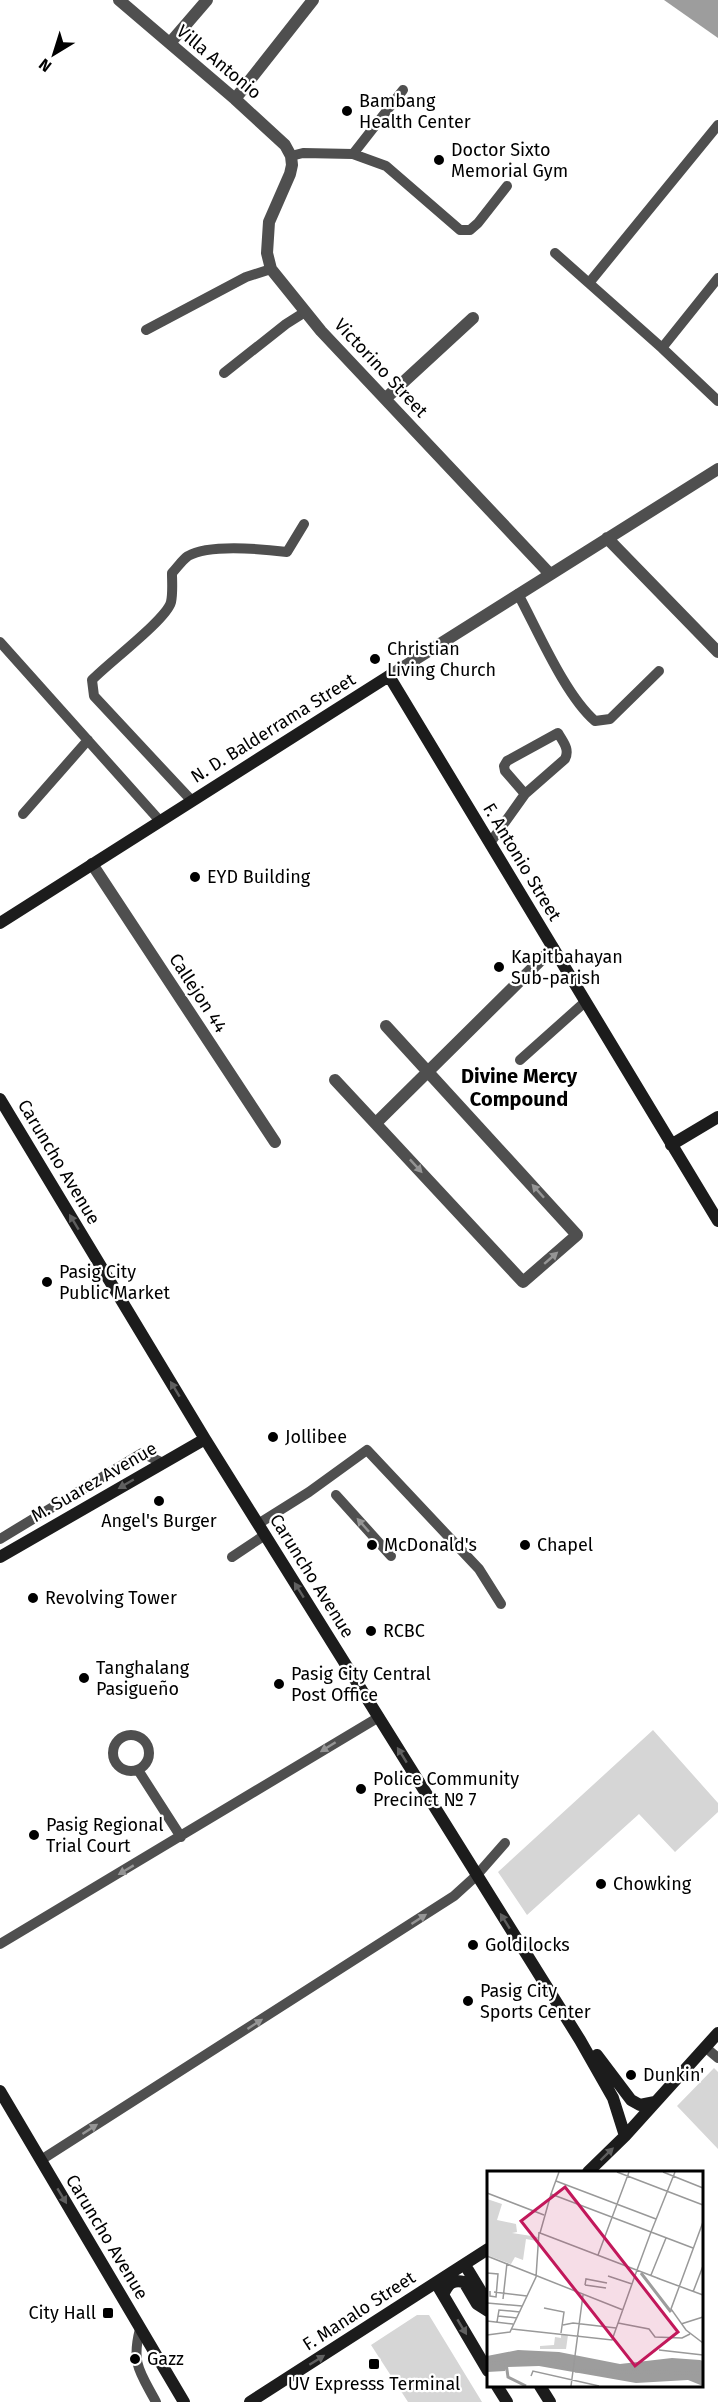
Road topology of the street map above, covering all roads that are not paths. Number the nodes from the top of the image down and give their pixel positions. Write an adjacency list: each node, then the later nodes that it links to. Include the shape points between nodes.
1 (119, 0): 4 (street, Villa Antonio)
2 (207, 0): 4 (street)
3 (313, 0): 6 (street)
4 (170, 44): 6 (street, Villa Antonio)
5 (403, 90): 8 (lane)
6 (235, 99): 9 (street, Villa Antonio, via 276,135)
7 (718, 125): 14 (lane)
8 (353, 154): 9 (lane); 10 (lane, via 386,166 460,230 470,230 478,223)
9 (291, 156): 12 (street, via 290,174 269,222 267,253)
10 (507, 186)
11 (555, 253): 14 (lane)
12 (271, 269): 15 (street, Victorino Street); 17 (lane, via 246,277)
13 (718, 278): 18 (lane)
14 (589, 283): 18 (lane)
15 (305, 312): 19 (lane); 20 (street, Victorino Street)
16 (473, 318): 20 (street)
17 (146, 330)
18 (662, 348): 21 (lane)
19 (224, 373)
20 (385, 399): 25 (street, Victorino Street)
21 (718, 401)
22 (718, 469): 24 (street, N. D. Balderrama Street)
23 (304, 525): 33 (lane, via 287,552 211,549 188,556 172,573 171,604 92,680 94,696)
24 (607, 538): 25 (street, N. D. Balderrama Street); 28 (street)
25 (550, 574): 26 (street, N. D. Balderrama Street)
26 (518, 594): 29 (lane, via 567,686 595,721 610,719); 30 (street, N. D. Balderrama Street)
27 (0, 642): 31 (lane)
28 (718, 652)
29 (658, 672)
30 (389, 676): 33 (main road, N. D. Balderrama Street); 36 (main road, F. Antonio Street)
31 (88, 740): 34 (lane); 35 (lane)
32 (525, 794): 32 (lane, via 565,759 567,748 558,733 504,766); 36 (lane)
33 (192, 801): 35 (main road, N. D. Balderrama Street)
34 (22, 814)
35 (160, 821): 37 (main road, N. D. Balderrama Street)
36 (490, 843): 39 (main road, F. Antonio Street)
37 (92, 864): 38 (main road, N. D. Balderrama Street); 48 (street, Callejon 44)
38 (0, 923)
39 (553, 948): 40 (main road, F. Antonio Street); 43 (street)
40 (585, 1002): 42 (lane); 49 (main road, F. Antonio Street)
41 (386, 1026): 43 (street)
42 (520, 1060)
43 (428, 1071): 47 (street); 47 (street, one-way to 43, via 523,1282 577,1235)
44 (335, 1080): 47 (street)
45 (0, 1099): 51 (main road, Caruncho Avenue, one-way to 45)
46 (718, 1117): 49 (main road)
47 (376, 1123)
48 (275, 1142)
49 (671, 1145): 50 (main road, F. Antonio Street)
50 (718, 1221)
51 (205, 1439): 52 (main road, M. Suarez Avenue); 56 (main road, Caruncho Avenue)
52 (163, 1463): 53 (lane, via 142,1453); 55 (main road, M. Suarez Avenue, one-way to 55)
53 (73, 1495): 55 (lane); 57 (lane)
54 (336, 1495): 58 (lane, one-way to 54)
55 (59, 1523): 59 (main road, M. Suarez Avenue)
56 (262, 1530): 60 (lane); 61 (lane, via 367,1450 479,1569); 62 (main road, Caruncho Avenue, one-way to 56)
57 (0, 1539)
58 (390, 1556)
59 (0, 1557)
60 (232, 1557)
61 (501, 1604)
62 (379, 1717): 64 (lane, one-way to 64); 66 (main road, Caruncho Avenue, one-way to 62)
63 (138, 1770): 64 (lane)
64 (181, 1836): 67 (lane, one-way to 67)
65 (505, 1843): 66 (lane)
66 (476, 1876): 68 (main road, Caruncho Avenue, one-way to 66); 75 (lane, one-way to 66, via 454,1896)
67 (0, 1944)
68 (572, 2026): 73 (main road, via 585,2037 626,2096 640,2105); 74 (main road, Caruncho Avenue, via 613,2098)
69 (718, 2033): 70 (main road)
70 (705, 2047): 71 (lane); 73 (main road)
71 (718, 2058)
72 (0, 2091): 75 (main road, Caruncho Avenue)
73 (655, 2102): 74 (main road)
74 (626, 2136): 76 (main road, one-way to 74)
75 (41, 2160): 83 (main road, Caruncho Avenue, one-way to 83)
76 (589, 2171)
77 (487, 2250): 78 (main road, F. Manalo Street)
78 (465, 2265): 79 (main road, F. Manalo Street); 81 (main road)
79 (436, 2283): 80 (main road); 89 (main road, F. Manalo Street, one-way to 79)
80 (443, 2294): 82 (main road, via 451,2282 464,2282 477,2304); 84 (main road, one-way to 84)
81 (487, 2300)
82 (487, 2310)
83 (140, 2329): 87 (lane, via 135,2348 137,2364); 88 (main road, Caruncho Avenue)
84 (487, 2368)
85 (498, 2387): 90 (main road)
86 (541, 2387): 91 (main road)
87 (156, 2402)
88 (183, 2402)
89 (250, 2402)
90 (507, 2402)
91 (550, 2402)

